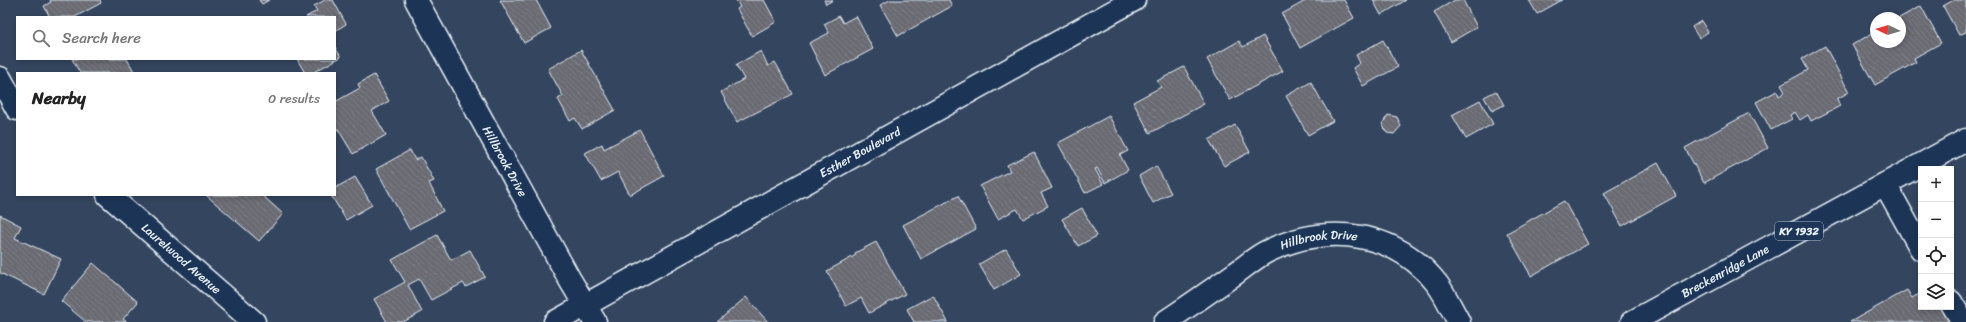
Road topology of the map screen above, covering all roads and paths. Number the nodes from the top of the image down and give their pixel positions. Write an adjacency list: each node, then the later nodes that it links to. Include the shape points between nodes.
1 (416, 0): 8 (street, Hillbrook Drive)
2 (1134, 0): 8 (street, Esther Boulevard)
3 (1966, 140): 4 (street, Breckenridge Lane / KY 1932)
4 (1884, 184): 6 (street); 13 (street, Breckenridge Lane / KY 1932)
5 (109, 196): 9 (street, Laurelwood Avenue)
6 (1918, 243)
7 (1954, 307): 14 (street)
8 (590, 313): 10 (street)
9 (254, 322)
10 (555, 322)
11 (1166, 322): 12 (street, Hillbrook Drive, via 1267,251 1314,235 1369,237 1393,246 1414,261 1438,285)
12 (1459, 322)
13 (1632, 322)
14 (1962, 322)

